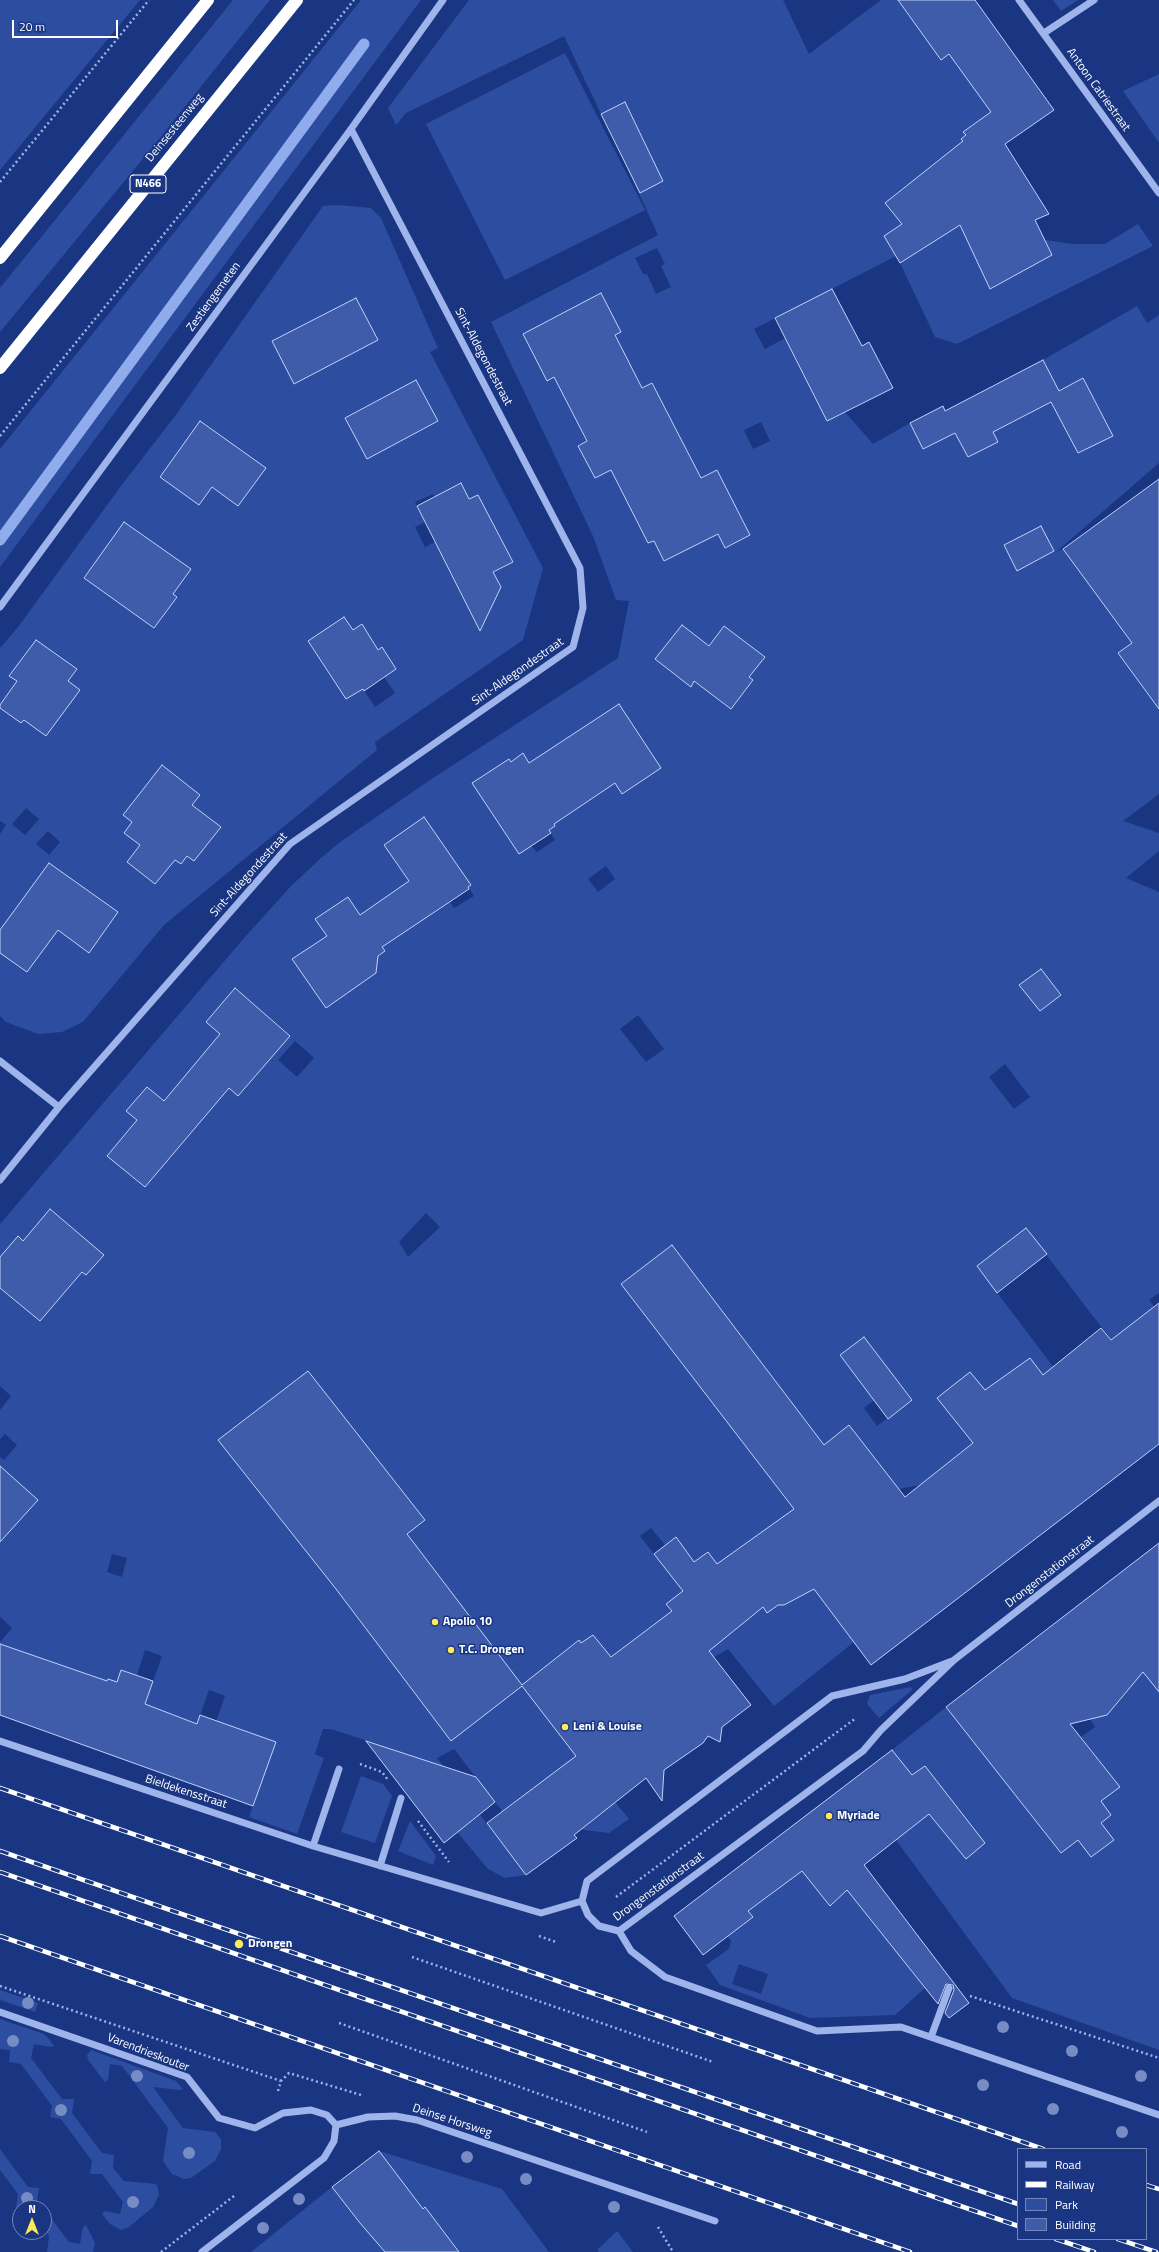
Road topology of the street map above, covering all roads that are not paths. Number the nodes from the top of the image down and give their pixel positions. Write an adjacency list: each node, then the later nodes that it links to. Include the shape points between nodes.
1 (208, 0): 9 (highway)
2 (297, 0): 10 (highway, Deinsesteenweg / N466)
3 (443, 0): 7 (street, Zestiengemeten)
4 (1019, 0): 6 (street, Antoon Catriestraat)
5 (1094, 0): 6 (street)
6 (1044, 33): 8 (street, Antoon Catriestraat)
7 (351, 130): 11 (street, Zestiengemeten); 13 (street, Sint-Aldegondestraat, via 580,568 583,608 573,647 290,844)
8 (1159, 193)
9 (0, 258)
10 (0, 368)
11 (0, 607)
12 (0, 1061): 13 (street)
13 (59, 1107): 14 (street, Sint-Aldegondestraat)
14 (0, 1180)
15 (1159, 1501): 16 (street, Drongenstationstraat)
16 (954, 1660): 22 (street, Drongenstationstraat, via 905,1679 832,1696 587,1881); 23 (street, Drongenstationstraat, via 862,1751)
17 (0, 1741): 20 (street, Bieldekensstraat)
18 (340, 1769): 20 (street)
19 (401, 1798): 21 (street)
20 (314, 1846): 21 (street, Bieldekensstraat)
21 (380, 1866): 22 (street, Bieldekensstraat, via 541,1914)
22 (582, 1900): 23 (street, Drongenstationstraat, via 588,1915 599,1926)
23 (619, 1931): 26 (street, via 631,1951 665,1977 817,2031 901,2027)
24 (949, 1988): 26 (street)
25 (0, 2012): 28 (street, Varendrieskouter, via 187,2077 219,2118 255,2128 283,2113 311,2110 327,2115)
26 (931, 2037): 27 (street)
27 (1159, 2115)
28 (336, 2125): 29 (street, Deinse Horsweg, via 368,2117 395,2116 417,2120); 30 (street, via 334,2140 324,2158)
29 (715, 2221)
30 (202, 2252)

